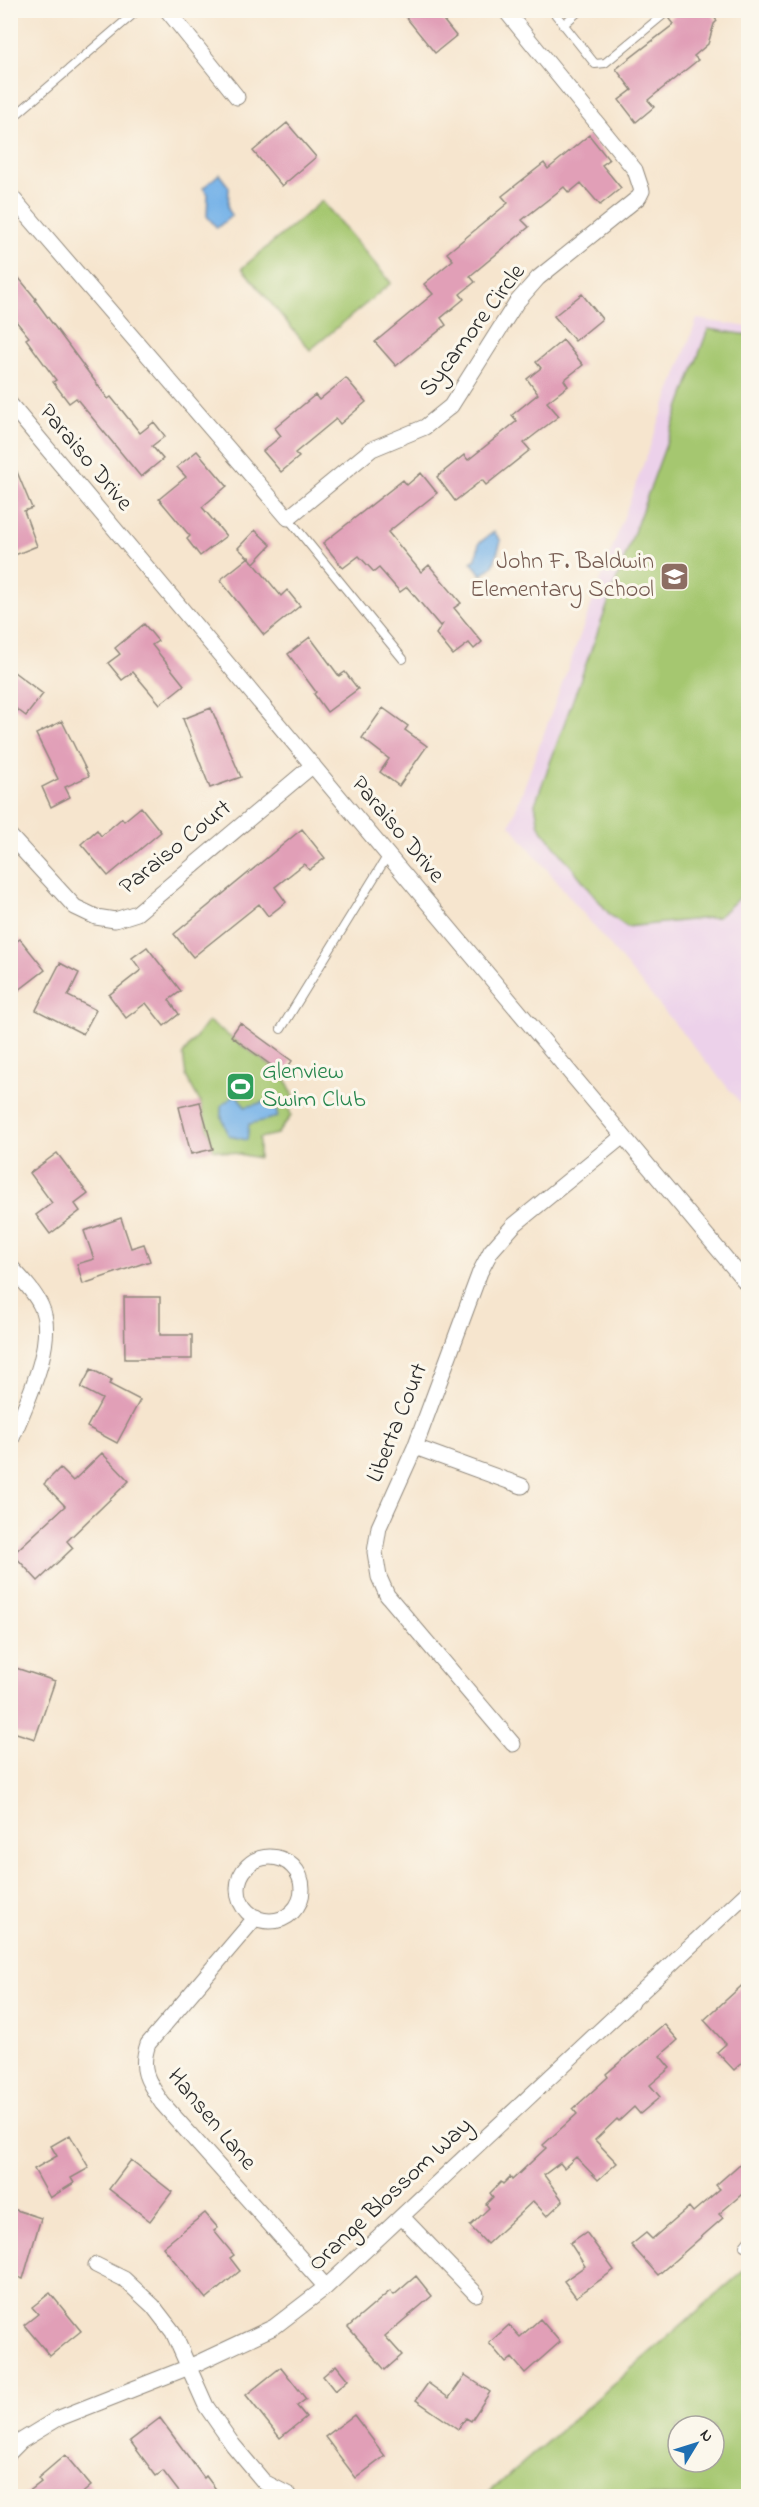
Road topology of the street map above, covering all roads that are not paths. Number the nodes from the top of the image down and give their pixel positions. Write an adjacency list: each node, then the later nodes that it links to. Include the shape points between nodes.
1 (138, 10): 9 (lane)
2 (166, 10): 8 (street)
3 (505, 10): 12 (street, Sycamore Circle, via 635,170 642,190 639,197 538,278 516,303 451,406 425,427 372,449)
4 (552, 10): 7 (lane)
5 (580, 10): 7 (lane)
6 (669, 10): 7 (lane, via 600,64 595,64)
7 (563, 24)
8 (237, 98)
9 (10, 120)
10 (10, 195): 12 (street)
11 (10, 404): 14 (street, Paraiso Drive)
12 (288, 518): 13 (lane)
13 (403, 659)
14 (313, 765): 15 (street, Paraiso Court, via 137,913 115,920 96,917 75,907); 16 (street, Paraiso Drive)
15 (10, 836)
16 (388, 855): 17 (lane); 18 (street, Paraiso Drive)
17 (281, 1029)
18 (623, 1137): 20 (street, Paraiso Drive); 22 (street, Liberta Court, via 514,1225 491,1251)
19 (10, 1266): 21 (street, via 42,1306 47,1328 44,1352)
20 (748, 1285)
21 (10, 1443)
22 (415, 1447): 23 (street); 24 (street, Liberta Court, via 379,1527 375,1552 379,1577 404,1617)
23 (522, 1486)
24 (513, 1744)
25 (748, 1892): 27 (street, Orange Blossom Way)
26 (256, 1917): 26 (street, via 277,1920 295,1910 303,1890 289,1863 268,1857 258,1859 243,1872 239,1893 248,1911); 29 (street, Hansen Lane, via 148,2044 144,2057 147,2081 162,2103)
27 (402, 2217): 29 (street, Orange Blossom Way); 30 (street)
28 (96, 2265): 31 (street, via 124,2278 153,2306 173,2332)
29 (326, 2287): 31 (street, Orange Blossom Way, via 274,2327)
30 (476, 2294)
31 (189, 2367): 32 (street, Orange Blossom Way, via 57,2419); 33 (street, via 206,2406 233,2445 264,2482)
32 (10, 2452)
33 (289, 2495)

